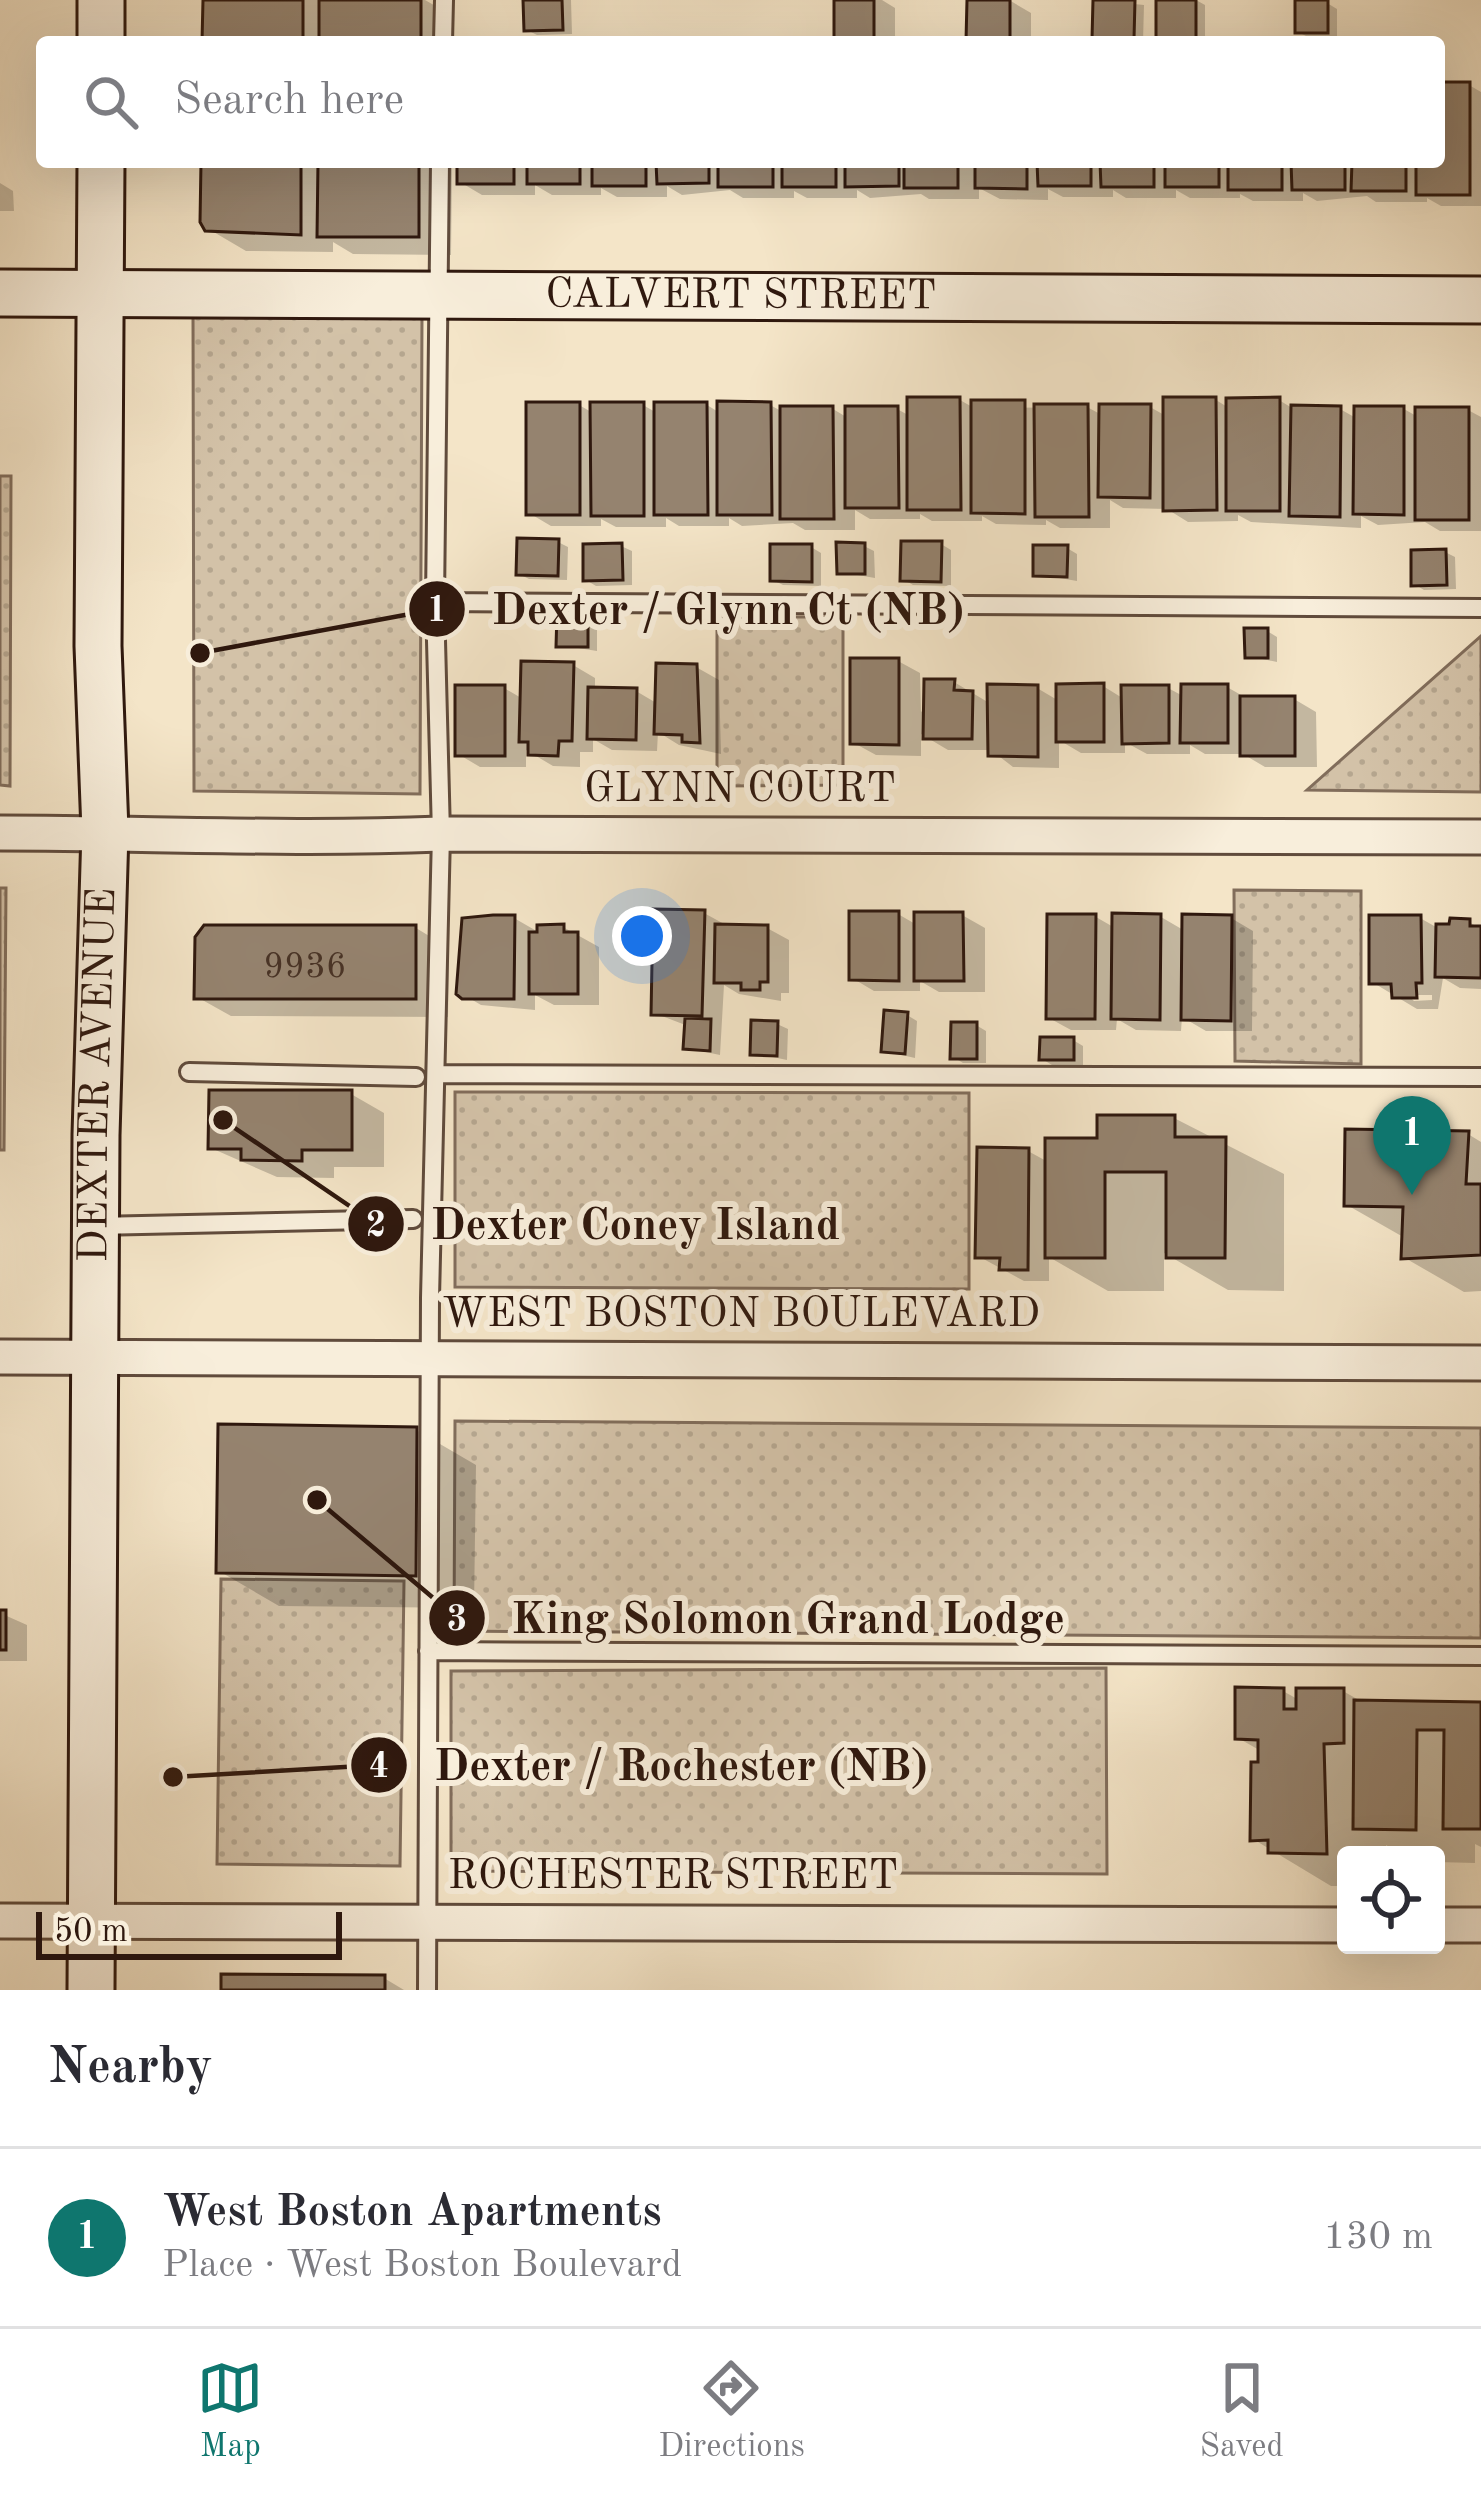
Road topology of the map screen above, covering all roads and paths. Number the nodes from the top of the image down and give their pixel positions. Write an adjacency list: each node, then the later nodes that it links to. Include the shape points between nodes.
1 (101, 0): 3 (street)
2 (444, 0): 4 (lane)
3 (101, 36)
4 (443, 36)
5 (100, 168): 8 (street, DEXTER AVENUE)
6 (440, 168): 9 (lane)
7 (0, 293): 8 (street, CALVERT STREET)
8 (100, 293): 9 (street, CALVERT STREET); 13 (street, DEXTER AVENUE)
9 (436, 295): 10 (street, CALVERT STREET); 11 (lane)
10 (1481, 299)
11 (435, 602): 12 (lane); 15 (lane)
12 (1481, 608)
13 (105, 831): 14 (street, GLYNN COURT); 15 (street, GLYNN COURT, via 307,839); 22 (street, DEXTER AVENUE)
14 (0, 833)
15 (441, 834): 16 (street, GLYNN COURT); 18 (lane)
16 (1481, 837)
17 (189, 1072): 20 (lane)
18 (436, 1074): 19 (lane); 25 (lane)
19 (1481, 1077)
20 (416, 1078)
21 (413, 1220): 22 (lane)
22 (95, 1226): 24 (street, DEXTER AVENUE)
23 (0, 1357): 24 (street, WEST BOSTON BOULEVARD)
24 (96, 1358): 25 (street, WEST BOSTON BOULEVARD); 30 (street, DEXTER AVENUE)
25 (430, 1359): 26 (street, WEST BOSTON BOULEVARD); 27 (lane)
26 (1481, 1363)
27 (428, 1651): 28 (lane); 31 (lane)
28 (1481, 1656)
29 (0, 1921): 30 (street, ROCHESTER STREET)
30 (92, 1921): 31 (street, ROCHESTER STREET); 35 (street, DEXTER AVENUE)
31 (428, 1922): 32 (street, ROCHESTER STREET); 36 (lane)
32 (1337, 1925)
33 (1445, 1925): 34 (street)
34 (1481, 1925)
35 (91, 1990)
36 (427, 1990)

